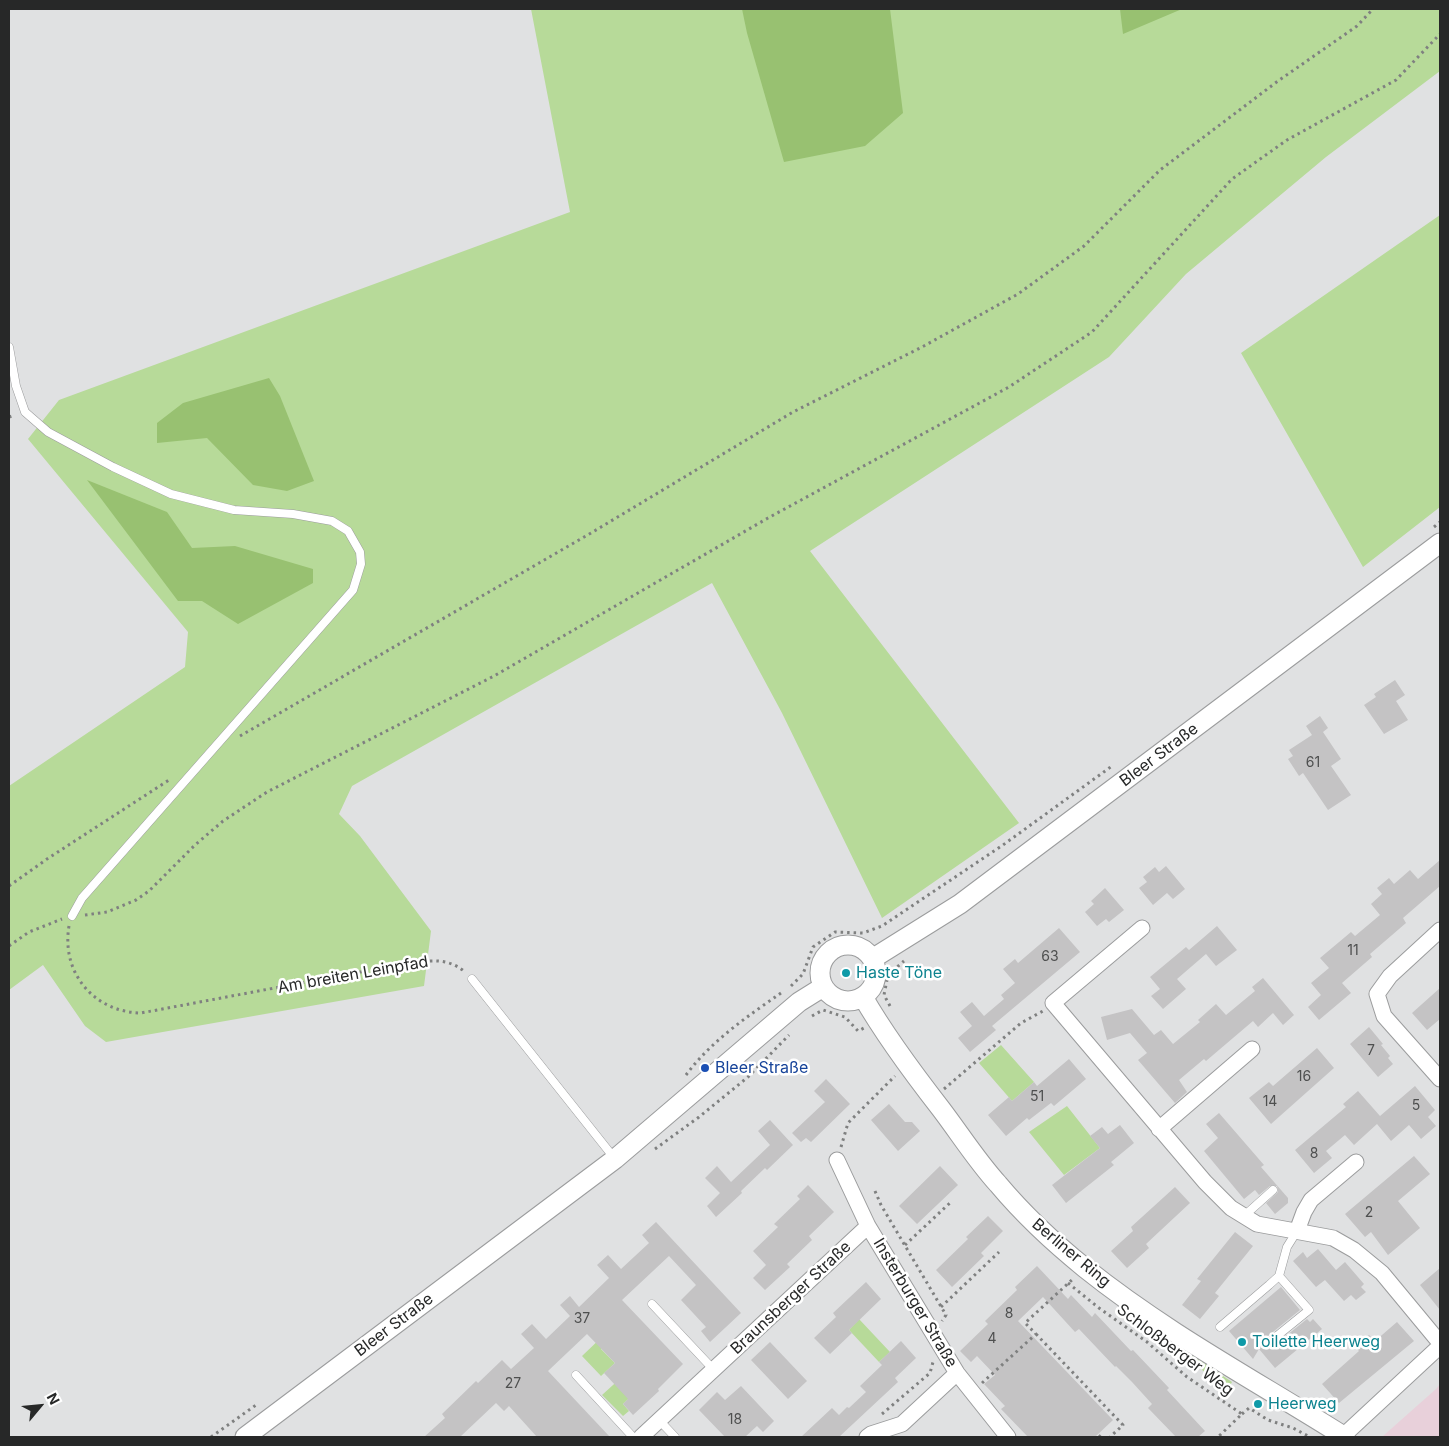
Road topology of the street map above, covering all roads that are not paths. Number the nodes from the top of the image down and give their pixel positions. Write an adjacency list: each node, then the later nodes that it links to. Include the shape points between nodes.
1 (9, 347): 3 (lane, via 16,386 26,412 48,432 171,494 234,510 332,520 348,531 360,552 361,564 353,590 82,898)
2 (1436, 536): 6 (street, Bleer Straße, via 960,904)
3 (72, 916)
4 (1142, 928): 12 (street, via 1053,1003)
5 (1440, 930): 11 (street, via 1390,976 1377,994 1384,1016)
6 (872, 959): 8 (street, via 853,945 837,947 824,957 821,964); 9 (street, via 875,980)
7 (472, 979): 13 (lane)
8 (823, 987): 9 (street, via 832,997 844,1002); 13 (street, Bleer Straße, via 799,1002)
9 (863, 998): 35 (street, Berliner Ring, via 907,1065 998,1184 1036,1225 1085,1268 1180,1336)
10 (1252, 1049): 12 (street)
11 (1440, 1079)
12 (1159, 1128): 17 (street, via 1205,1182 1231,1208)
13 (615, 1159): 29 (street, Bleer Straße)
14 (837, 1160): 18 (street, Insterburger Straße)
15 (1356, 1162): 19 (street, via 1311,1200)
16 (1273, 1190): 17 (lane)
17 (1244, 1216): 19 (street, via 1257,1224)
18 (868, 1226): 25 (street, Braunsberger Straße); 26 (street, Insterburger Straße)
19 (1297, 1231): 20 (lane, via 1287,1247); 24 (street, via 1333,1238 1354,1250 1382,1273)
20 (1279, 1276): 22 (lane); 23 (lane, via 1309,1310)
21 (652, 1304): 25 (lane)
22 (1220, 1327)
23 (1267, 1344)
24 (1440, 1345): 35 (street)
25 (713, 1368): 28 (street, Braunsberger Straße)
26 (957, 1373): 33 (street, via 902,1424); 34 (street, Insterburger Straße)
27 (576, 1375): 30 (lane)
28 (659, 1420): 31 (street, Braunsberger Straße); 32 (lane)
29 (245, 1437)
30 (633, 1437)
31 (641, 1437)
32 (675, 1437)
33 (867, 1437)
34 (1008, 1437)
35 (1343, 1437)

